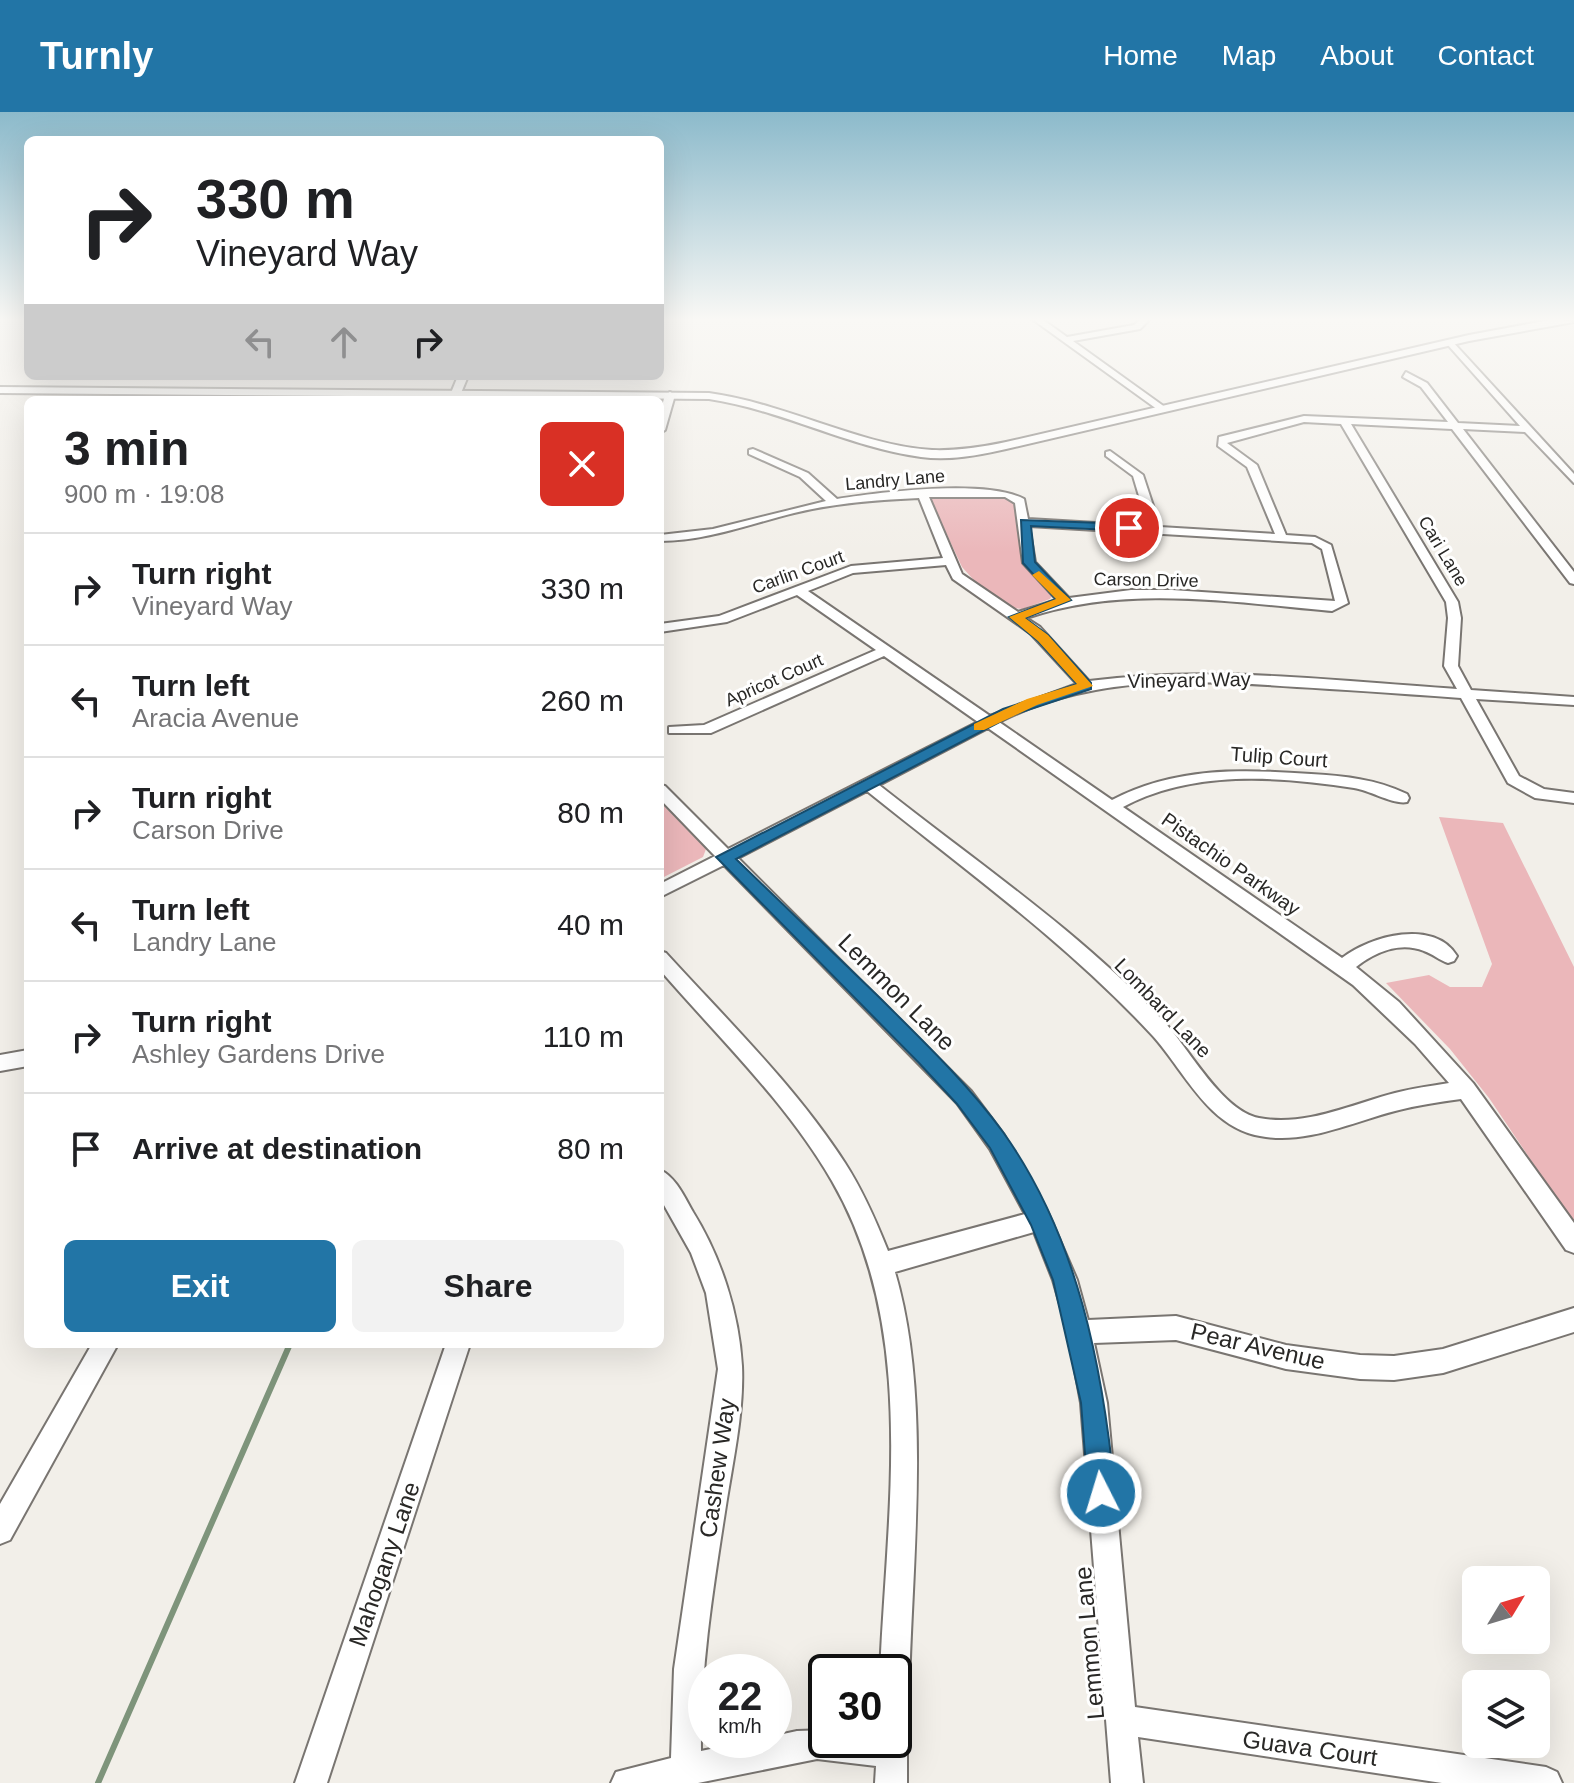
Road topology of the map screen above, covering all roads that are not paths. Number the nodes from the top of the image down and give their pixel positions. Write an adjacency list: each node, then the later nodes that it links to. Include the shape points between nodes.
1 (692, 397): 6 (main road, via 760,403 887,445 935,454 990,449)
2 (1145, 397): 6 (street)
3 (1220, 397): 6 (main road)
4 (1433, 397): 8 (street)
5 (1500, 397): 9 (street)
6 (1164, 410)
7 (1344, 420): 8 (street); 18 (street, via 1294,420 1227,436 1221,442 1252,465); 27 (street, Cari Lane, via 1452,602 1449,656)
8 (1455, 426): 9 (street); 20 (street)
9 (1529, 429): 12 (street)
10 (753, 452): 14 (street, via 804,475)
11 (1110, 454): 16 (street, via 1138,475)
12 (1574, 480)
13 (923, 495): 14 (street, Landry Lane); 15 (street, Landry Lane, via 1012,495 1020,501); 19 (street)
14 (835, 503): 17 (street, Landry Lane, via 704,537)
15 (1025, 522): 16 (street); 22 (street, via 1029,563)
16 (1155, 529): 18 (street)
17 (664, 538)
18 (1282, 538): 22 (street, Carson Drive, via 1324,544 1342,603 1337,607 1139,594)
19 (950, 561): 21 (street, Carlin Court, via 851,570); 23 (street, via 963,582)
20 (1574, 580)
21 (799, 590): 24 (street, Carlin Court, via 722,619); 25 (street, Pistachio Parkway)
22 (1064, 600): 23 (street, Carson Drive)
23 (1016, 617): 26 (street)
24 (664, 627)
25 (886, 650): 29 (street, Pistachio Parkway); 30 (street, Apricot Court, via 706,730)
26 (1086, 686): 27 (street, Vineyard Way, via 1215,677); 29 (street, Vineyard Way)
27 (1466, 693): 28 (street, Vineyard Way); 34 (street, Cari Lane, via 1519,785)
28 (1574, 701)
29 (988, 722): 31 (street, Vineyard Way); 35 (street, Pistachio Parkway)
30 (674, 730)
31 (868, 784): 36 (street, Vineyard Way); 43 (street, Lombard Lane, via 1102,975 1158,1029 1224,1109 1247,1124 1284,1130 1313,1127 1405,1099)
32 (664, 794): 36 (street, Lemmon Lane)
33 (1401, 798): 35 (street, Tulip Court, via 1365,783 1224,773 1164,782)
34 (1574, 798)
35 (1111, 807): 40 (street, Pistachio Parkway)
36 (725, 857): 37 (street, Vineyard Way); 45 (street, Lemmon Lane, via 964,1097 997,1142)
37 (664, 889)
38 (1448, 956): 40 (street, via 1425,942 1393,939 1369,946)
39 (664, 963): 47 (street, via 828,1155 857,1203)
40 (1342, 968): 43 (street, Pistachio Parkway, via 1415,1027)
41 (24, 1059): 42 (street)
42 (0, 1063)
43 (1466, 1089): 46 (street, Pistachio Parkway)
44 (664, 1186): 56 (street, Cashew Way, via 689,1221 713,1274 730,1369 686,1669)
45 (1040, 1220): 47 (street); 49 (street, Lemmon Lane)
46 (1574, 1242)
47 (882, 1264): 53 (street, via 900,1337 905,1408)
48 (1574, 1320): 49 (street, Pear Avenue, via 1443,1361 1394,1368 1286,1357 1176,1328)
49 (1080, 1332): 54 (street, Lemmon Lane, via 1094,1403)
50 (104, 1348): 52 (street)
51 (457, 1348): 57 (street, Mahogany Lane)
52 (0, 1530)
53 (895, 1654)
54 (1122, 1720): 59 (street, Lemmon Lane); 60 (street, Guava Court)
55 (892, 1759): 56 (street, via 817,1744)
56 (686, 1770): 58 (street)
57 (311, 1783)
58 (627, 1783)
59 (1127, 1783)
60 (1546, 1783)

